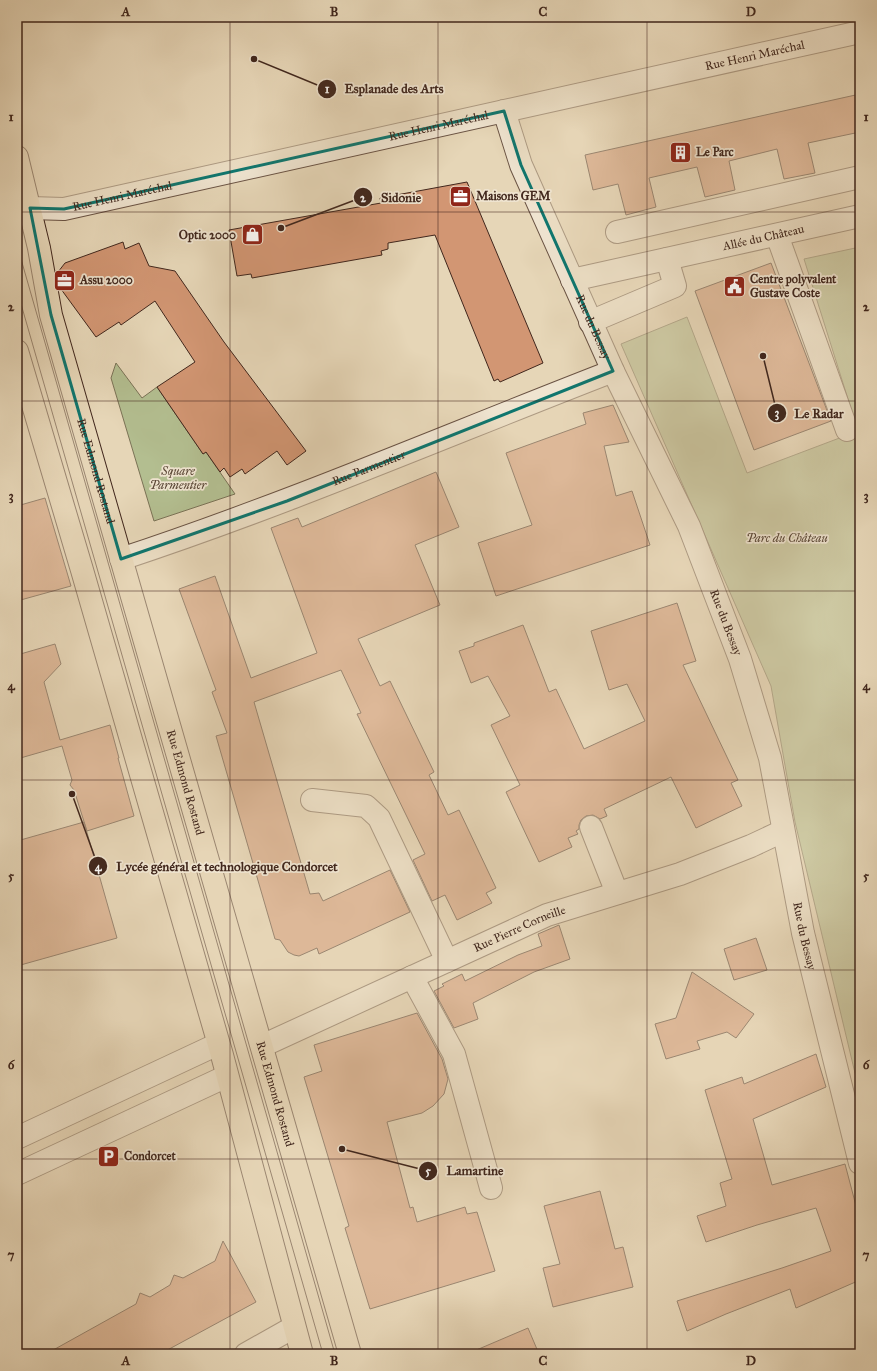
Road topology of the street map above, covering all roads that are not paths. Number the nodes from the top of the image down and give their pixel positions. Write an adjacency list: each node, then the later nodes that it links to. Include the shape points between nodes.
1 (860, 32): 2 (street, Rue Henri Maréchal)
2 (504, 111): 5 (street, Rue Henri Maréchal, via 64,209); 10 (street, Rue du Bessay, via 521,165)
3 (17, 157): 5 (main road, Rue Edmond Rostand)
4 (860, 177): 7 (street)
5 (23, 210): 15 (main road, Rue Edmond Rostand, via 40,248 51,315)
6 (860, 216): 8 (street, Allée du Château)
7 (617, 232)
8 (777, 235): 9 (street, Allée du Château); 14 (street)
9 (666, 260): 10 (street, Allée du Château); 11 (street, via 675,286)
10 (572, 280): 11 (street, Rue du Bessay)
11 (590, 322): 13 (street, Rue du Bessay)
12 (17, 351): 22 (main road)
13 (613, 371): 15 (street, Rue Parmentier, via 287,501); 18 (street, Rue du Bessay, via 689,526 740,659 770,758)
14 (847, 430)
15 (121, 559): 23 (main road, Rue Edmond Rostand)
16 (312, 800): 20 (street, via 366,806 379,818)
17 (590, 827): 19 (street)
18 (784, 831): 19 (street, Rue Pierre Corneille, via 680,874); 26 (street, Rue du Bessay, via 803,933)
19 (617, 893): 20 (street, Rue Pierre Corneille, via 547,915)
20 (447, 961): 21 (street, Rue Pierre Corneille)
21 (412, 977): 23 (street, Rue Pierre Corneille); 28 (street, via 454,1054)
22 (218, 1044): 24 (main road); 25 (street)
23 (262, 1046): 32 (main road, Rue Edmond Rostand)
24 (227, 1076): 27 (street); 29 (main road)
25 (17, 1138)
26 (860, 1163)
27 (17, 1174)
28 (491, 1188)
29 (294, 1327): 30 (street); 31 (main road)
30 (246, 1354)
31 (302, 1354)
32 (350, 1354)

